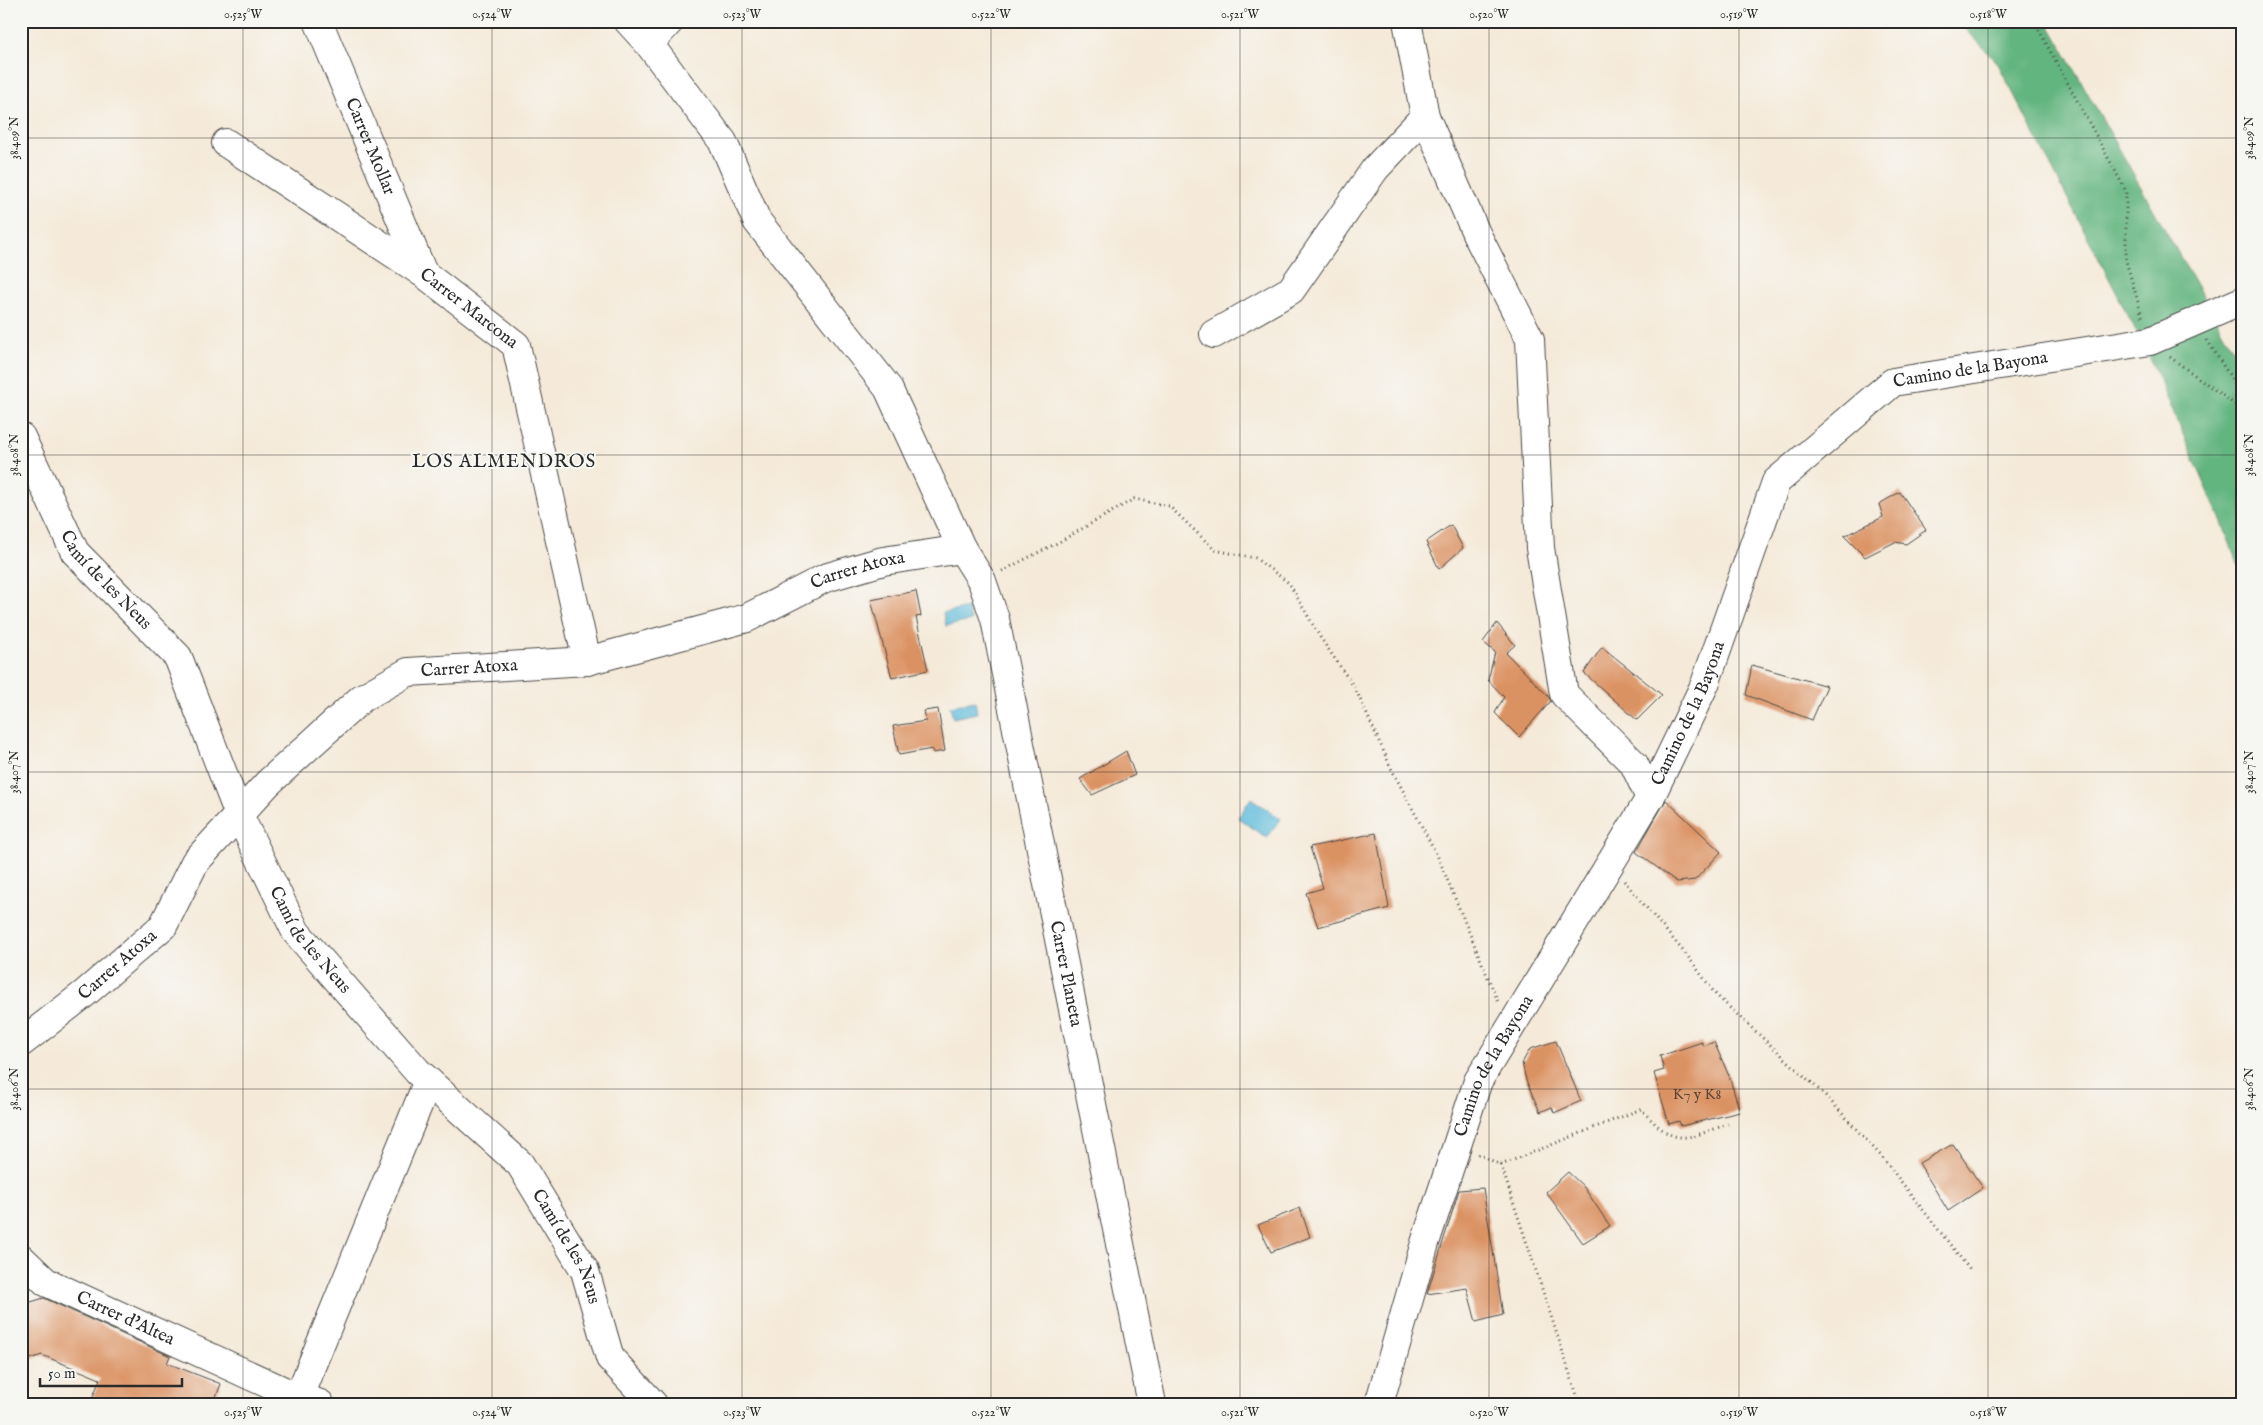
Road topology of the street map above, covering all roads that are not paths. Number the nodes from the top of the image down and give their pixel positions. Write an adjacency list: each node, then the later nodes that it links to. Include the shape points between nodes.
1 (318, 21): 8 (street, Carrer Mollar)
2 (628, 21): 5 (street, Carrer Planeta)
3 (670, 21): 5 (street)
4 (1407, 21): 6 (street)
5 (649, 44): 12 (street, Carrer Planeta, via 723,142 757,221 888,388)
6 (1425, 116): 10 (street, via 1375,169 1291,290); 14 (street, via 1476,233 1530,339 1540,548 1564,694 1634,764)
7 (226, 143): 8 (street, Carrer Marcona)
8 (423, 273): 13 (street, Carrer Marcona, via 516,345)
9 (2242, 301): 14 (street, Camino de la Bayona, via 2150,341 1893,382 1776,482 1705,684)
10 (1214, 334)
11 (21, 437): 15 (street, Camí de les Neus, via 76,552 178,657)
12 (962, 549): 13 (street, Carrer Atoxa, via 883,561 833,576 747,618); 21 (street, Carrer Planeta, via 982,581 995,619)
13 (586, 661): 15 (street, Carrer Atoxa, via 408,672 362,698 268,783)
14 (1650, 798): 22 (street, Camino de la Bayona, via 1478,1081 1425,1243)
15 (239, 815): 16 (street, Carrer Atoxa, via 195,862 163,926 84,994); 17 (street, Camí de les Neus, via 296,932)
16 (21, 1042)
17 (428, 1081): 19 (street); 20 (street, Camí de les Neus, via 520,1164 585,1270 610,1358)
18 (21, 1258): 19 (street, Carrer d'Altea, via 46,1282)
19 (286, 1397)
20 (654, 1404)
21 (1152, 1404)
22 (1379, 1404)

